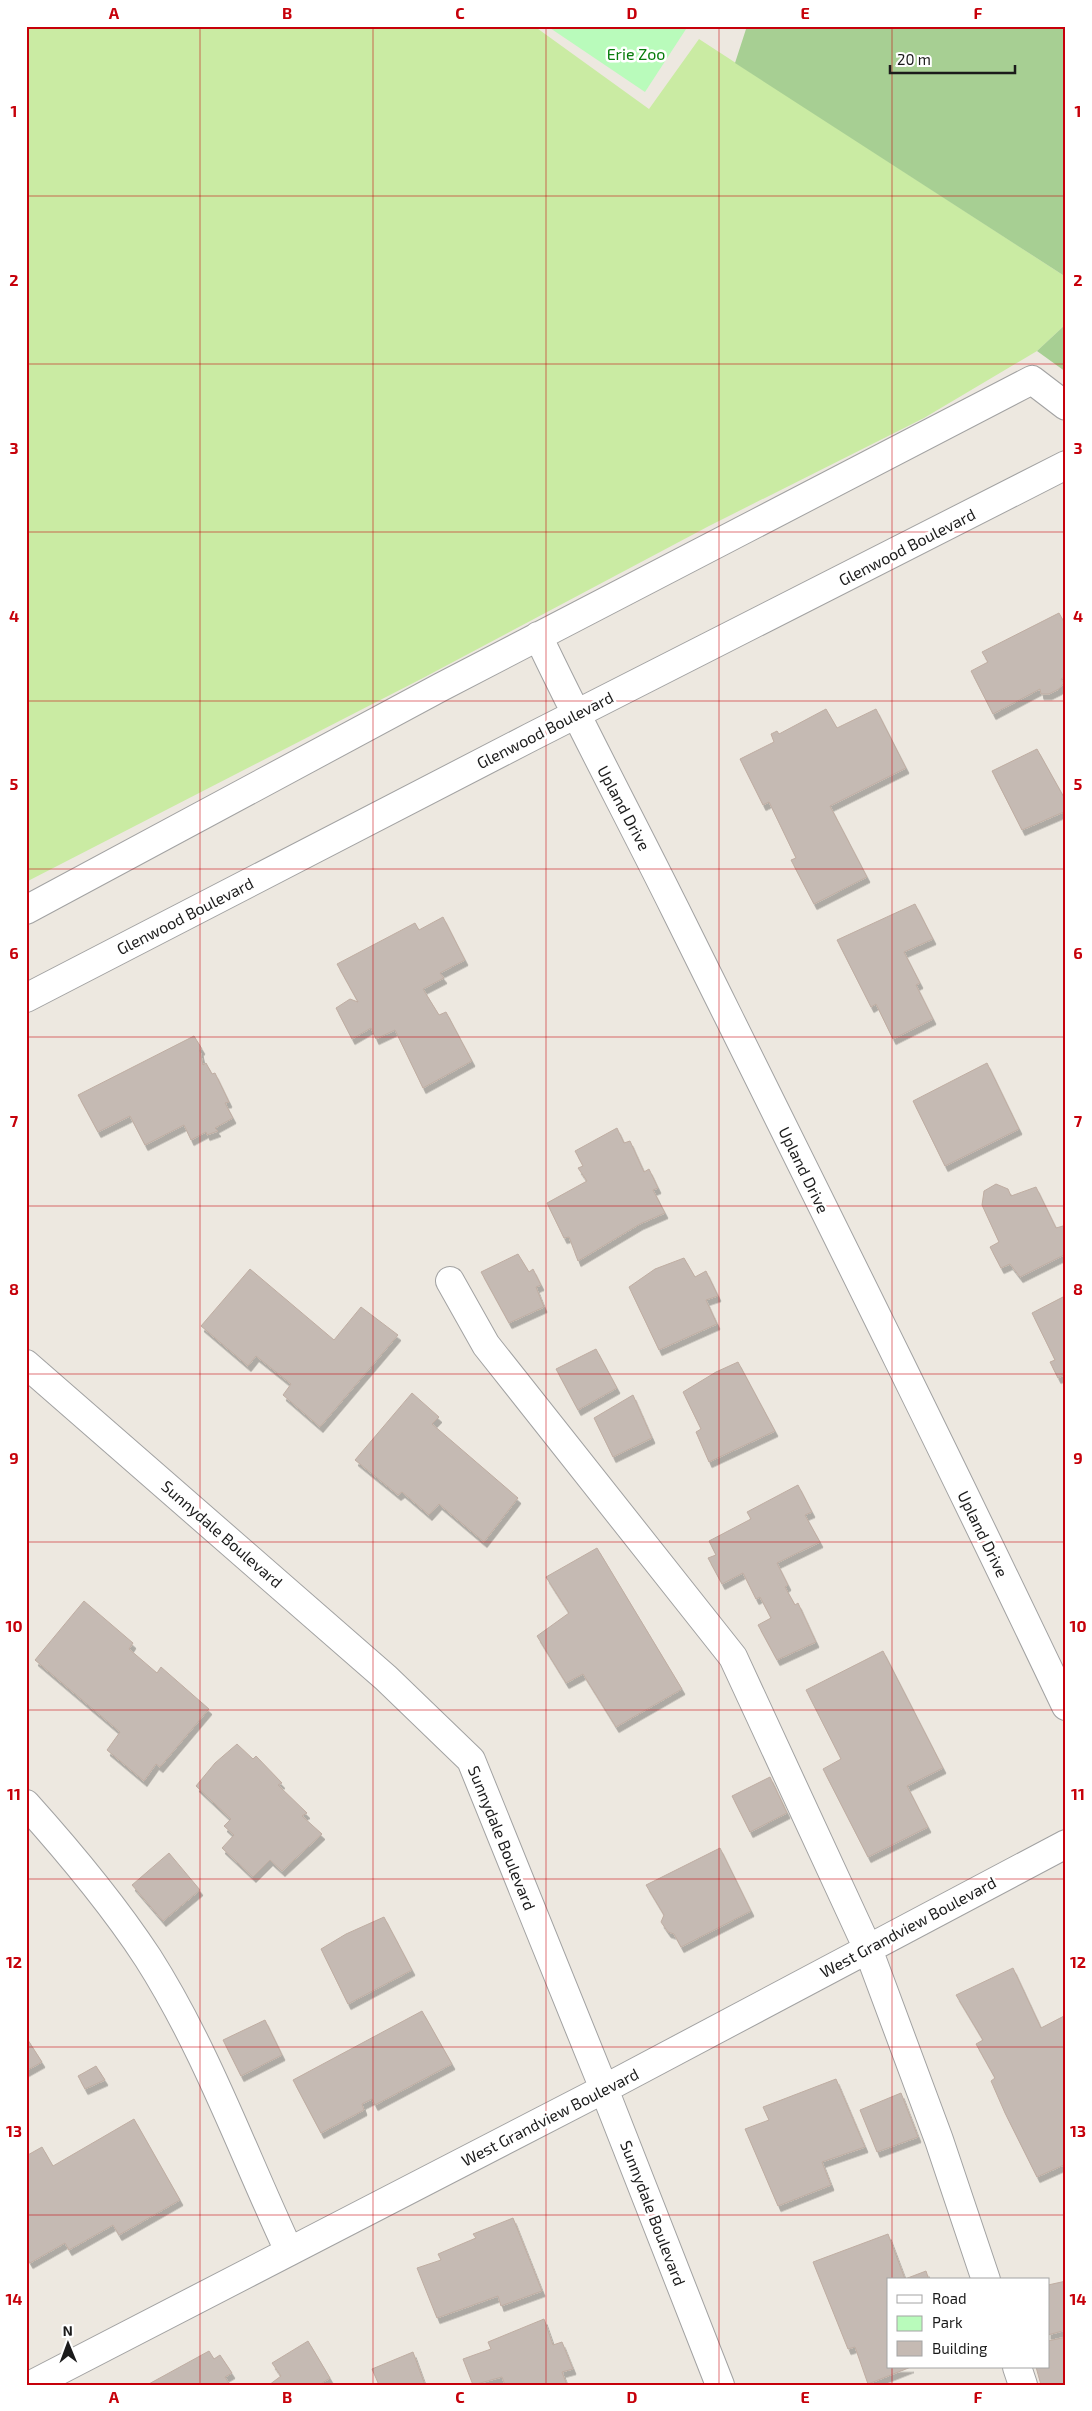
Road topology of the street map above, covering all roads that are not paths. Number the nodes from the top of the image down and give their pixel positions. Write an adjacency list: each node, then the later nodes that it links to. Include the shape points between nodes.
1 (1066, 406): 3 (street, via 1032,380)
2 (1066, 465): 4 (street, Glenwood Boulevard)
3 (538, 636): 4 (street, Upland Drive); 5 (street)
4 (575, 715): 6 (street, Glenwood Boulevard); 9 (street, Upland Drive, via 681,920)
5 (26, 910)
6 (26, 998)
7 (450, 1281): 12 (street, via 486,1345 733,1657)
8 (26, 1364): 13 (street, Sunnydale Boulevard, via 379,1671 471,1760)
9 (1066, 1706)
10 (26, 1804): 14 (street, via 106,1897 148,1959 191,2036)
11 (1066, 1844): 12 (street, West Grandview Boulevard)
12 (868, 1949): 13 (street, West Grandview Boulevard); 15 (street, via 936,2131)
13 (604, 2089): 14 (street, West Grandview Boulevard); 18 (street, Sunnydale Boulevard)
14 (289, 2250): 17 (street, West Grandview Boulevard)
15 (985, 2278)
16 (1017, 2368): 19 (street)
17 (31, 2385)
18 (720, 2385)
19 (1023, 2385)

